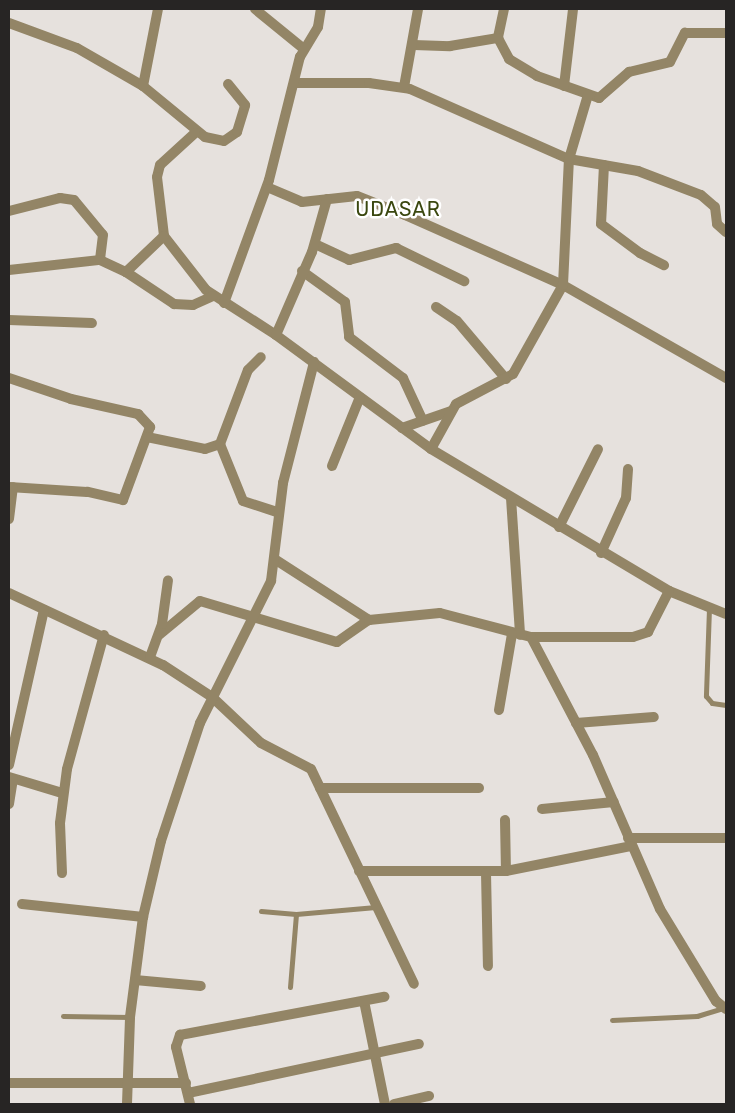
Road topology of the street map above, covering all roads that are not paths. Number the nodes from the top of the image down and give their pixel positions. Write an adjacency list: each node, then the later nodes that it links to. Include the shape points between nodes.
1 (158, 9): 14 (street)
2 (255, 9): 11 (street)
3 (322, 9): 11 (street, via 318,27)
4 (418, 9): 10 (street)
5 (504, 9): 9 (street)
6 (573, 9): 15 (street)
7 (9, 23): 14 (street, via 77,48)
8 (726, 33): 17 (street, via 685,33 666,65 629,72 604,97)
9 (498, 38): 10 (street, via 450,46); 15 (street, via 502,50 521,68)
10 (414, 45): 16 (street)
11 (304, 49): 12 (street)
12 (294, 83): 16 (street); 21 (street)
13 (228, 84): 18 (street, via 245,105 237,132 224,141)
14 (143, 86): 18 (street)
15 (564, 86): 17 (street)
16 (404, 87): 19 (street)
17 (588, 95): 19 (street)
18 (195, 132): 25 (street, via 160,165 157,177)
19 (569, 159): 20 (street); 33 (street)
20 (604, 165): 24 (street, via 659,178 700,195 715,207 717,224); 28 (street, via 601,224 634,249)
21 (267, 187): 22 (street, via 302,202); 35 (street)
22 (327, 199): 26 (street); 33 (street, via 357,196)
23 (9, 210): 27 (street, via 60,198 74,200 103,235)
24 (726, 232)
25 (164, 236): 31 (street); 34 (street)
26 (314, 244): 30 (street); 32 (street, via 349,260 396,248)
27 (100, 260): 29 (street); 31 (street)
28 (664, 264)
29 (9, 270)
30 (302, 271): 39 (street); 47 (street, via 345,302 349,337 403,378)
31 (126, 272): 34 (street, via 174,304 193,306)
32 (464, 281)
33 (563, 285): 43 (street); 44 (street, via 528,351)
34 (213, 296): 35 (street)
35 (224, 303): 39 (street)
36 (436, 307): 44 (street, via 457,322)
37 (9, 320): 38 (street)
38 (92, 323)
39 (276, 335): 41 (street)
40 (261, 357): 50 (street, via 248,370)
41 (314, 362): 45 (street); 57 (street)
42 (9, 378): 49 (street, via 144,416 150,427)
43 (726, 378)
44 (506, 379): 46 (street, via 462,399)
45 (360, 397): 48 (street); 53 (street)
46 (451, 411): 47 (street); 51 (street)
47 (423, 421): 48 (street)
48 (402, 428): 51 (street)
49 (146, 437): 50 (street, via 205,449); 55 (street, via 122,500 87,492)
50 (220, 444): 57 (street, via 243,502)
51 (431, 449): 56 (street)
52 (598, 449): 59 (street)
53 (332, 466)
54 (628, 469): 60 (street, via 626,498)
55 (11, 487): 58 (street)
56 (512, 498): 59 (street); 72 (street)
57 (278, 512): 61 (street)
58 (9, 519)
59 (559, 527): 60 (street)
60 (601, 553): 63 (street)
61 (276, 560): 68 (street); 69 (street)
62 (168, 580): 71 (street)
63 (669, 591): 65 (street); 72 (street, via 644,635)
64 (9, 594): 66 (street)
65 (708, 607): 67 (street); 75 (lane, via 706,696 712,703)
66 (44, 610): 70 (street); 79 (street)
67 (726, 614)
68 (254, 620): 69 (street, via 337,642); 71 (street, via 200,601); 74 (street)
69 (368, 620): 72 (street, via 440,613)
70 (104, 635): 73 (street); 83 (street)
71 (159, 635): 73 (street)
72 (521, 636): 76 (street); 78 (street)
73 (150, 657): 74 (street)
74 (212, 697): 81 (street, via 260,743 305,765); 98 (street, via 178,782)
75 (726, 705)
76 (499, 710)
77 (654, 717): 78 (street)
78 (576, 724): 84 (street)
79 (9, 766)
80 (11, 778): 83 (street); 85 (street)
81 (320, 788): 82 (street); 90 (street)
82 (479, 788)
83 (62, 793): 92 (street)
84 (614, 802): 86 (street); 89 (street)
85 (9, 804)
86 (542, 809)
87 (505, 820): 91 (street)
88 (726, 838): 89 (street)
89 (629, 842): 91 (street); 106 (street, via 660,909)
90 (359, 871): 93 (street); 95 (street)
91 (506, 871): 93 (street)
92 (62, 872)
93 (486, 873): 99 (street)
94 (22, 904): 98 (street)
95 (376, 907): 97 (lane); 101 (street)
96 (261, 911): 97 (lane)
97 (296, 914): 103 (lane)
98 (143, 916): 100 (street)
99 (488, 966)
100 (135, 980): 102 (street); 108 (street)
101 (414, 984)
102 (201, 986)
103 (290, 987)
104 (384, 997): 105 (street)
105 (364, 1001): 111 (street); 114 (street, via 185,1033 176,1047)
106 (725, 1009): 109 (lane, via 697,1016)
107 (64, 1016): 108 (lane)
108 (130, 1017): 113 (street)
109 (612, 1020)
110 (418, 1044): 111 (street)
111 (374, 1052): 114 (street); 118 (street)
112 (9, 1083): 113 (street)
113 (126, 1085): 114 (street); 116 (street)
114 (187, 1088): 117 (street)
115 (429, 1096): 119 (street)
116 (127, 1104)
117 (190, 1104)
118 (385, 1104)
119 (394, 1104)

